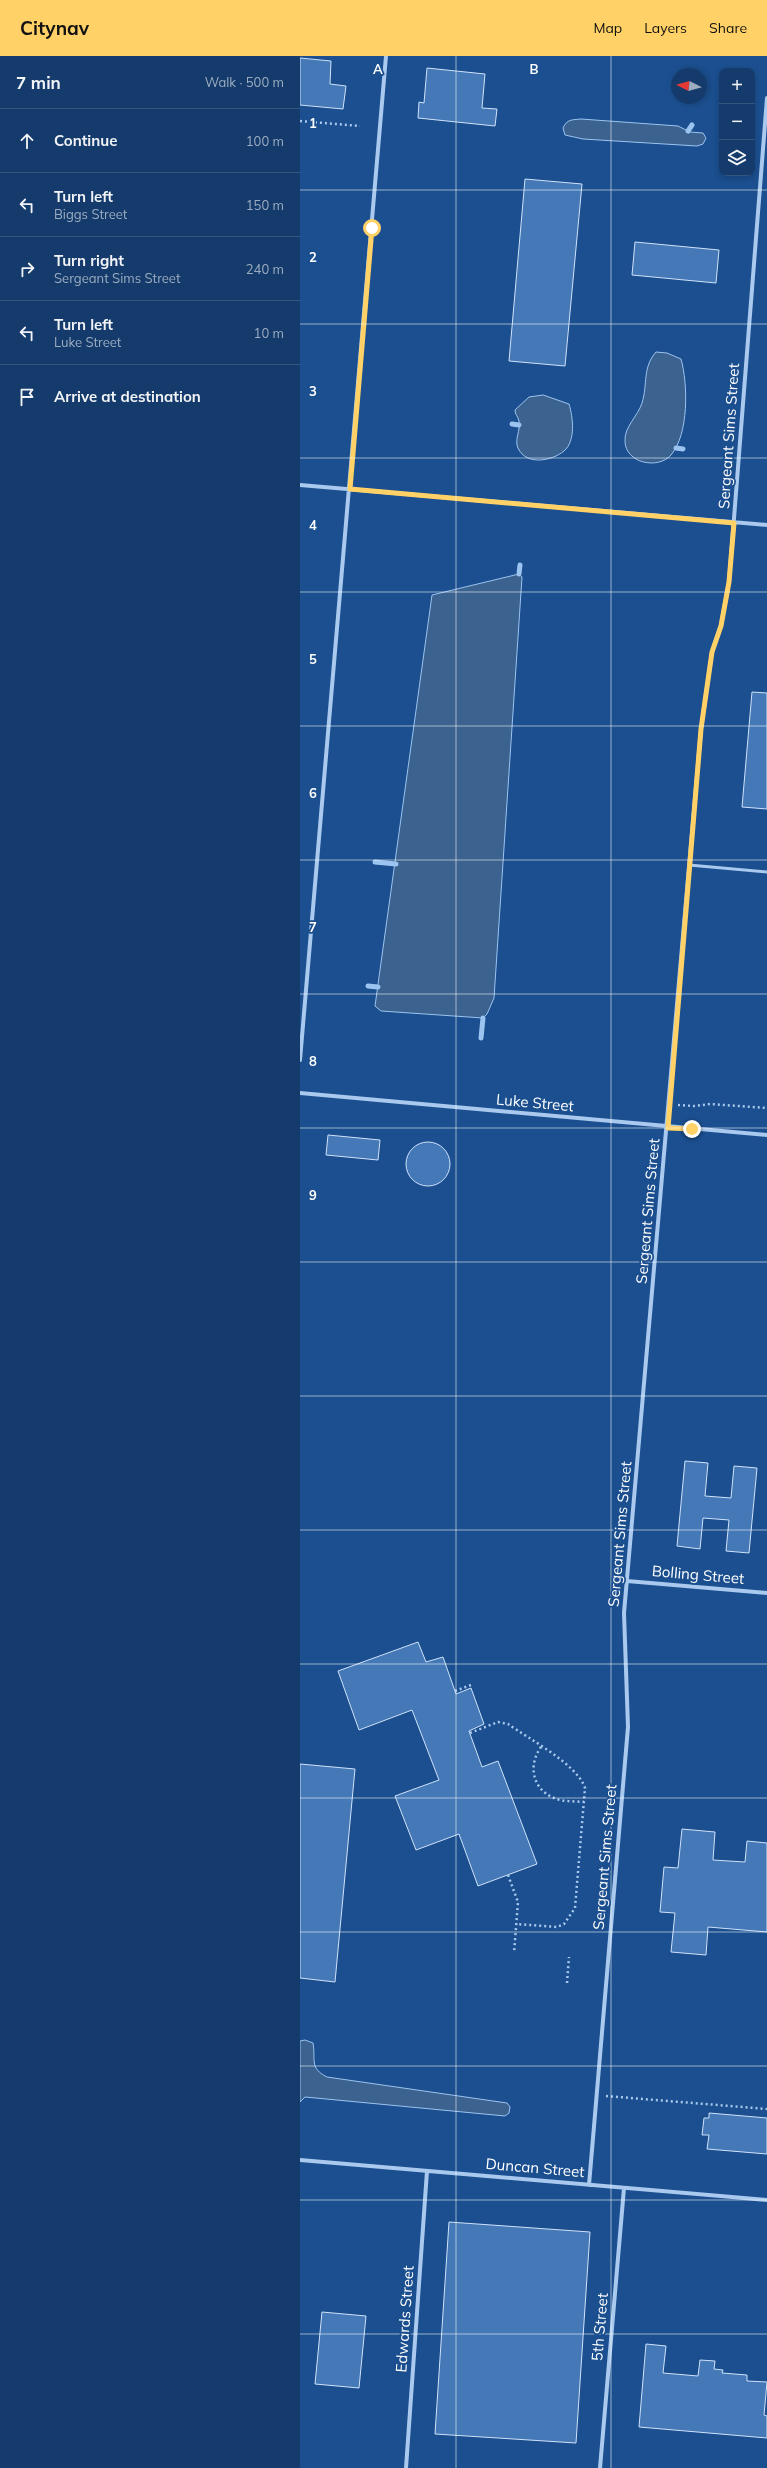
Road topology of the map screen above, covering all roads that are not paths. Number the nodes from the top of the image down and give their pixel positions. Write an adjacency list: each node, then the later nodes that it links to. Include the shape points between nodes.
1 (386, 56): 4 (street)
2 (767, 98): 5 (street, Sergeant Sims Street)
3 (300, 485): 4 (street)
4 (350, 489): 5 (street); 9 (street)
5 (734, 523): 6 (street); 7 (street, Sergeant Sims Street, via 729,582 706,690)
6 (767, 525)
7 (689, 865): 8 (lane); 11 (street, Sergeant Sims Street)
8 (767, 872)
9 (300, 1060)
10 (300, 1093): 11 (street, Luke Street)
11 (668, 1128): 12 (street, Luke Street); 13 (street, Sergeant Sims Street)
12 (767, 1135)
13 (627, 1581): 14 (street, Bolling Street); 17 (street, Sergeant Sims Street, via 624,1613 628,1727)
14 (767, 1593)
15 (300, 2160): 16 (street, Duncan Street)
16 (427, 2171): 17 (street, Duncan Street); 20 (street, Edwards Street)
17 (589, 2185): 18 (street, Duncan Street)
18 (624, 2188): 19 (street, Duncan Street); 21 (street, 5th Street)
19 (767, 2200)
20 (406, 2468)
21 (600, 2468)

